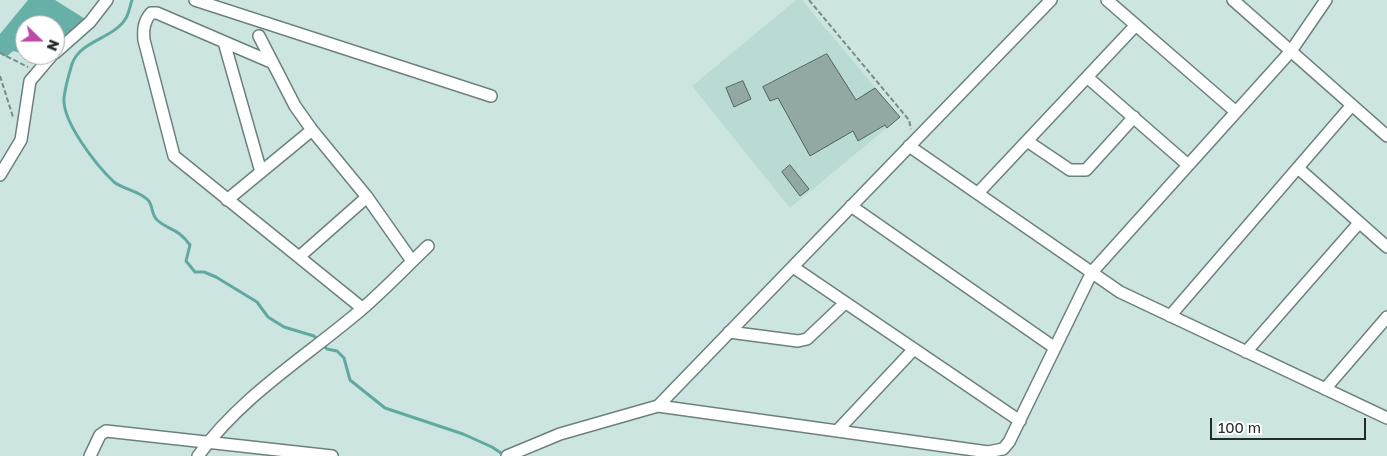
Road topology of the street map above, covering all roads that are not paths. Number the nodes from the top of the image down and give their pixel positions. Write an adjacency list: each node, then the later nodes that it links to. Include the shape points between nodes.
1 (107, 0): 10 (street, via 90,22)
2 (195, 0): 15 (street)
3 (1051, 0): 22 (street)
4 (1107, 0): 7 (street)
5 (1233, 0): 11 (street)
6 (1326, 0): 11 (street)
7 (1136, 25): 14 (street); 17 (street)
8 (259, 36): 12 (street)
9 (224, 42): 12 (street); 25 (street); 29 (street, via 158,13 150,13 143,30 174,156)
10 (65, 44)
11 (1291, 51): 16 (street); 17 (street)
12 (271, 62): 19 (street)
13 (44, 65): 26 (street, via 30,81 21,140)
14 (1087, 77): 18 (street); 21 (street)
15 (490, 96)
16 (1352, 105): 20 (street); 24 (street)
17 (1236, 112): 23 (street)
18 (1134, 117): 21 (street, via 1086,170 1070,170); 23 (street)
19 (312, 130): 25 (street); 28 (street)
20 (1387, 136)
21 (1027, 141): 27 (street)
22 (912, 143): 27 (street); 30 (street)
23 (1188, 165): 37 (street)
24 (1298, 168): 31 (street); 40 (street)
25 (261, 172): 29 (street)
26 (0, 175)
27 (978, 193): 37 (street)
28 (367, 197): 34 (street); 35 (street)
29 (227, 200): 34 (street)
30 (851, 206): 36 (street); 43 (street)
31 (1359, 223): 33 (street); 45 (street)
32 (428, 246): 35 (street)
33 (1387, 247)
34 (299, 258): 39 (street)
35 (412, 261): 39 (street)
36 (792, 267): 38 (street); 42 (street)
37 (1092, 272): 40 (street, via 1120,292); 43 (street)
38 (845, 303): 42 (street, via 807,339 798,341); 44 (street)
39 (362, 308): 51 (street, via 263,387)
40 (1170, 316): 45 (street)
41 (1387, 317): 46 (street)
42 (729, 332): 47 (street)
43 (1055, 348): 49 (street)
44 (914, 349): 49 (street); 50 (street)
45 (1246, 352): 46 (street)
46 (1325, 389): 48 (street)
47 (658, 406): 50 (street); 55 (street, via 560,434)
48 (1387, 418)
49 (1020, 421): 50 (street, via 1002,449 988,452)
50 (837, 431)
51 (208, 442): 52 (street, via 106,431 100,434); 53 (street); 54 (street)
52 (90, 456)
53 (198, 456)
54 (332, 456)
55 (507, 456)

